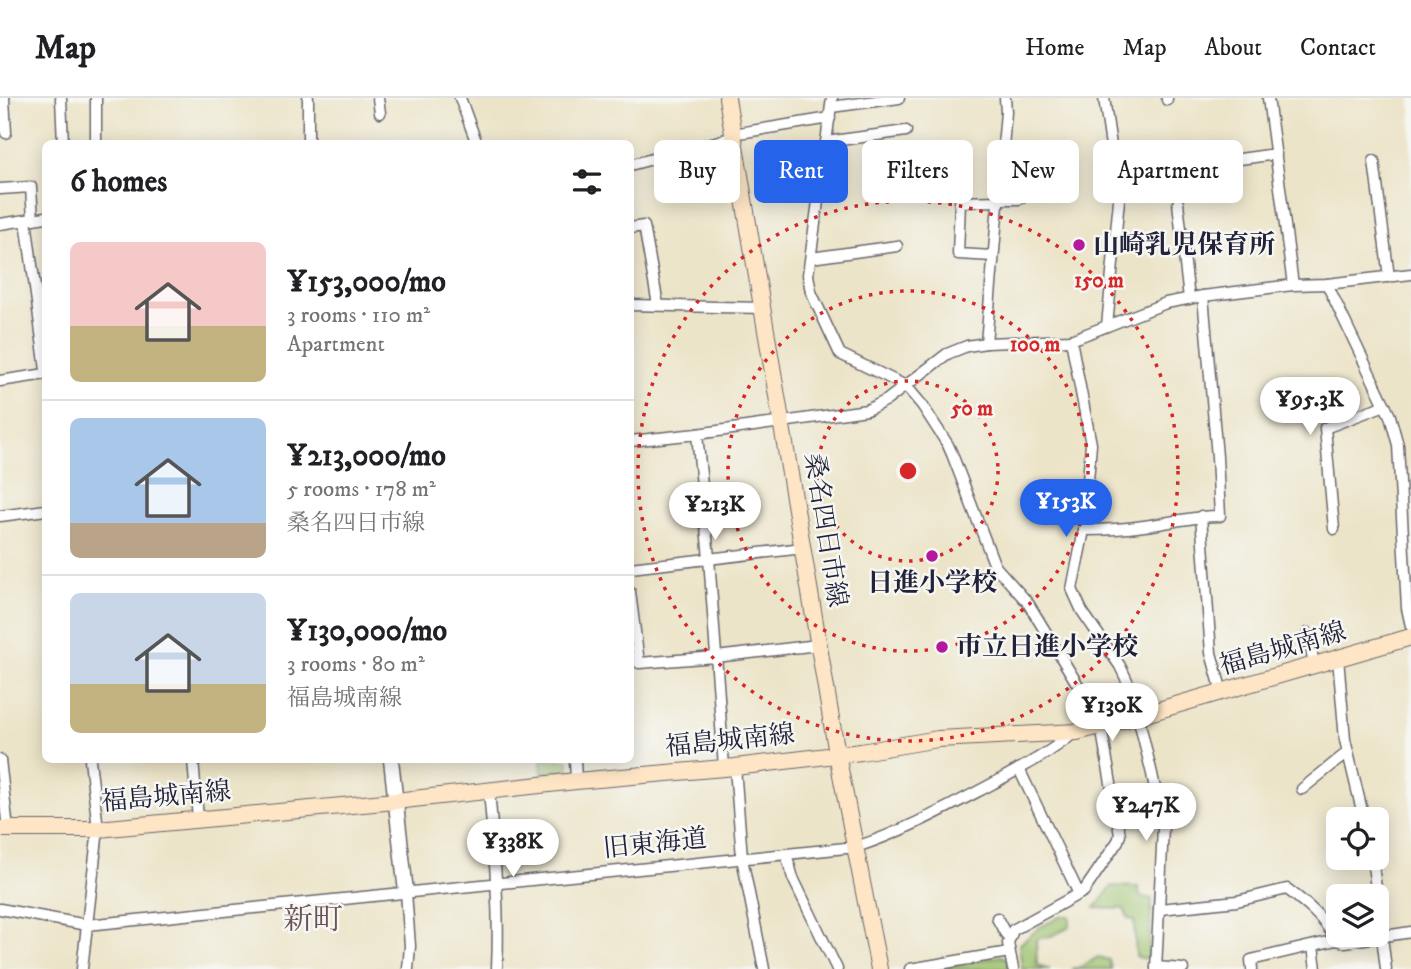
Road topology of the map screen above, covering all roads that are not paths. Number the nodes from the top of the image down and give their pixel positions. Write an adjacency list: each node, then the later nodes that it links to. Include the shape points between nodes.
1 (4, 98): 15 (street)
2 (61, 98): 17 (street)
3 (96, 98): 18 (street)
4 (308, 98): 19 (street)
5 (378, 98): 13 (street)
6 (460, 98): 20 (street)
7 (730, 98): 16 (main road, 桑名四日市線)
8 (899, 98): 12 (street)
9 (1005, 98): 23 (street)
10 (1104, 98): 50 (street, via 1119,200)
11 (1268, 98): 24 (street)
12 (831, 108): 16 (street); 21 (street)
13 (380, 113)
14 (906, 131): 22 (street)
15 (6, 133)
16 (733, 135): 27 (street); 49 (main road, 桑名四日市線)
17 (63, 140)
18 (96, 140)
19 (308, 140)
20 (476, 140)
21 (826, 140)
22 (841, 140)
23 (1003, 140)
24 (1276, 154): 25 (street); 43 (street)
25 (1243, 159)
26 (1374, 161): 41 (street)
27 (634, 164)
28 (0, 189): 34 (street, via 31,187)
29 (987, 201): 38 (street, via 960,202 958,254)
30 (818, 203): 39 (street)
31 (998, 203): 38 (street)
32 (1178, 203): 45 (street)
33 (42, 217): 34 (street)
34 (29, 219): 35 (street); 46 (street)
35 (0, 224)
36 (634, 227): 48 (street, via 644,226)
37 (897, 246): 39 (street)
38 (993, 256): 52 (street)
39 (811, 258): 55 (street, via 811,292 840,354)
40 (1411, 274): 41 (street)
41 (1389, 277): 42 (street)
42 (1327, 284): 43 (street); 56 (street)
43 (1293, 285): 44 (street)
44 (1203, 296): 45 (street); 64 (street, via 1220,516)
45 (1189, 299): 50 (street)
46 (41, 305)
47 (634, 305): 48 (street)
48 (658, 305): 49 (street)
49 (762, 309): 57 (main road, 桑名四日市線)
50 (1107, 326): 51 (street)
51 (1071, 340): 52 (street); 66 (street, via 1091,444)
52 (986, 343): 55 (street, via 947,354)
53 (42, 373): 54 (street)
54 (0, 381)
55 (906, 386): 57 (street, via 867,410); 80 (street, via 948,445 995,566 1028,603)
56 (1385, 405): 60 (street); 65 (street, via 1325,428)
57 (782, 422): 58 (street); 67 (main road, 桑名四日市線)
58 (698, 434): 59 (street); 68 (street)
59 (634, 442)
60 (1398, 445): 61 (street); 71 (street)
61 (1411, 446)
62 (42, 511): 63 (street)
63 (0, 516)
64 (1201, 516): 66 (street, via 1132,528); 78 (street, via 1211,653)
65 (1334, 529)
66 (1084, 530): 79 (street, via 1072,589 1120,666)
67 (803, 548): 68 (street); 74 (main road, 桑名四日市線)
68 (709, 558): 69 (street); 75 (street)
69 (634, 567)
70 (634, 624): 75 (street, via 639,663)
71 (1411, 626)
72 (1308, 633): 77 (street)
73 (1411, 637): 76 (main road, 福島城南線)
74 (818, 646): 75 (street); 83 (main road, 桑名四日市線)
75 (716, 657): 89 (street)
76 (1338, 658): 77 (main road, 福島城南線); 82 (street)
77 (1314, 665): 78 (main road, 福島城南線)
78 (1222, 692): 79 (main road, 福島城南線)
79 (1138, 716): 80 (main road, 福島城南線); 106 (street, via 1163,827)
80 (1101, 726): 81 (main road, 福島城南線); 104 (street, via 1120,835)
81 (1077, 732): 83 (main road, 福島城南線, via 938,739); 90 (street, 旧東海道)
82 (1348, 752): 92 (street); 95 (street)
83 (837, 754): 89 (main road, 福島城南線); 99 (main road, 桑名四日市線)
84 (0, 760): 97 (street)
85 (90, 763): 98 (street)
86 (193, 763): 96 (street)
87 (391, 763): 94 (street)
88 (575, 763): 91 (street)
89 (729, 767): 91 (main road, 福島城南線); 101 (street)
90 (1019, 769): 99 (street, 旧東海道, via 883,839); 104 (street)
91 (576, 781): 93 (main road, 福島城南線)
92 (1303, 789)
93 (489, 790): 94 (main road, 福島城南線); 102 (street)
94 (395, 801): 96 (main road, 福島城南線); 103 (street)
95 (1361, 807)
96 (198, 819): 98 (main road, 福島城南線)
97 (4, 829): 98 (main road, 福島城南線)
98 (98, 829): 108 (street)
99 (856, 847): 100 (street, 旧東海道); 123 (main road, 桑名四日市線)
100 (786, 854): 101 (street, 旧東海道); 122 (street)
101 (742, 858): 102 (street, 旧東海道); 121 (street)
102 (497, 883): 103 (street, 旧東海道); 120 (street)
103 (406, 892): 108 (street, 旧東海道); 119 (street)
104 (1079, 894): 112 (street, via 1013,930)
105 (0, 909): 108 (street, 旧東海道)
106 (1160, 909): 109 (street, via 1237,901 1287,889); 117 (street)
107 (997, 918): 112 (street)
108 (87, 925): 118 (street)
109 (1326, 926)
110 (1411, 932): 111 (street)
111 (1389, 935)
112 (1010, 938): 116 (street)
113 (1326, 943): 114 (street)
114 (1313, 946): 127 (street, via 1251,960); 128 (street)
115 (1384, 947): 129 (street)
116 (1009, 952): 124 (street); 125 (street)
117 (1156, 968): 126 (street)
118 (82, 969)
119 (408, 969)
120 (497, 969)
121 (764, 969)
122 (837, 969)
123 (879, 969)
124 (910, 969)
125 (1013, 969)
126 (1183, 969)
127 (1252, 969)
128 (1316, 969)
129 (1386, 969)

